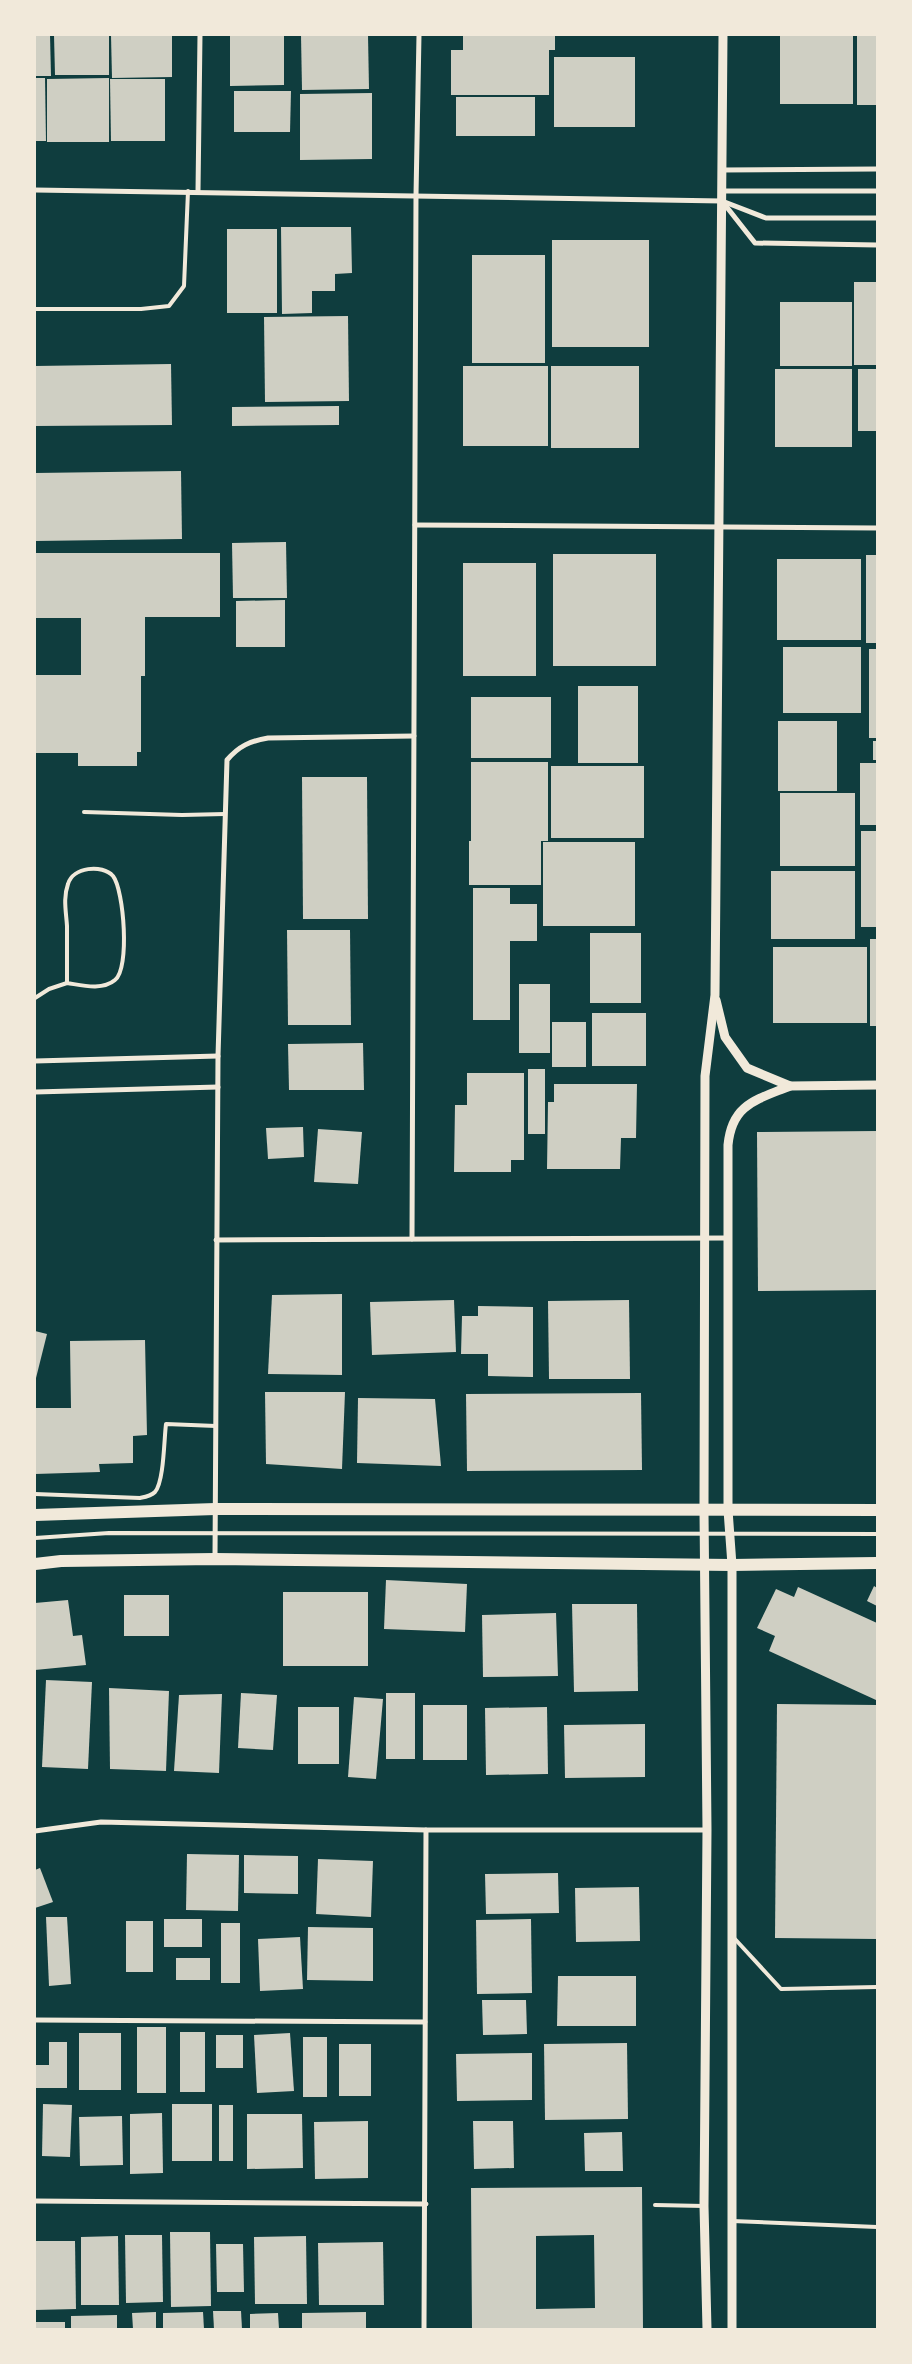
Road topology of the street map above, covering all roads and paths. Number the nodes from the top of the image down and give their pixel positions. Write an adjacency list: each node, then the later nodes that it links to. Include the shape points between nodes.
1 (200, 35): 8 (street)
2 (419, 35): 11 (street)
3 (723, 35): 5 (street)
4 (877, 169): 5 (street)
5 (722, 170): 9 (street)
6 (35, 190): 7 (street)
7 (188, 191): 8 (street); 15 (lane, via 184,286 169,306)
8 (198, 191): 11 (street)
9 (722, 191): 10 (street); 12 (street)
10 (877, 191)
11 (416, 195): 12 (street); 16 (street)
12 (722, 201): 13 (street, via 766,218); 14 (street, via 754,243); 17 (street)
13 (877, 218)
14 (877, 245)
15 (35, 309)
16 (415, 526): 17 (street); 19 (street)
17 (719, 527): 18 (street); 23 (street)
18 (877, 528)
19 (414, 736): 21 (street, via 282,736 250,741 235,750 227,760); 33 (street)
20 (84, 812): 21 (lane)
21 (225, 814): 25 (street)
22 (66, 983): 22 (lane, via 102,986 116,980 121,970 124,941 120,901 117,883 105,871 90,868 73,875 68,881 64,896 68,956); 24 (lane)
23 (715, 995): 28 (street, via 725,1037 747,1068); 31 (street, via 705,1076)
24 (35, 998)
25 (218, 1056): 26 (street); 29 (street)
26 (35, 1061)
27 (877, 1085): 28 (street)
28 (790, 1086): 32 (street, via 747,1104 730,1127)
29 (218, 1087): 30 (street); 34 (street)
30 (35, 1092)
31 (704, 1238): 32 (street); 33 (street); 40 (street)
32 (726, 1238): 38 (street)
33 (412, 1239): 34 (street)
34 (216, 1240): 35 (street)
35 (216, 1426): 36 (lane, via 166,1424 160,1478 156,1492 151,1495 140,1498); 37 (street)
36 (35, 1494)
37 (215, 1509): 40 (main road); 41 (main road); 44 (street)
38 (728, 1510): 39 (main road); 40 (main road); 48 (street)
39 (877, 1510)
40 (704, 1511): 46 (street)
41 (35, 1515)
42 (877, 1534): 43 (lane, via 109,1533)
43 (35, 1538)
44 (215, 1559): 45 (main road); 46 (main road)
45 (35, 1564)
46 (706, 1564): 48 (main road); 50 (street)
47 (877, 1564): 48 (main road)
48 (732, 1565): 52 (street)
49 (426, 1830): 50 (street); 51 (street, via 101,1822); 55 (street)
50 (707, 1830): 59 (street)
51 (35, 1831)
52 (732, 1936): 53 (lane, via 781,1989); 60 (street)
53 (877, 1987)
54 (35, 2020): 55 (street)
55 (425, 2022): 57 (street)
56 (35, 2201): 57 (street)
57 (426, 2204): 62 (street)
58 (655, 2205): 59 (lane)
59 (704, 2206): 63 (street)
60 (732, 2221): 61 (lane); 64 (street)
61 (877, 2227)
62 (424, 2329)
63 (707, 2329)
64 (732, 2329)

